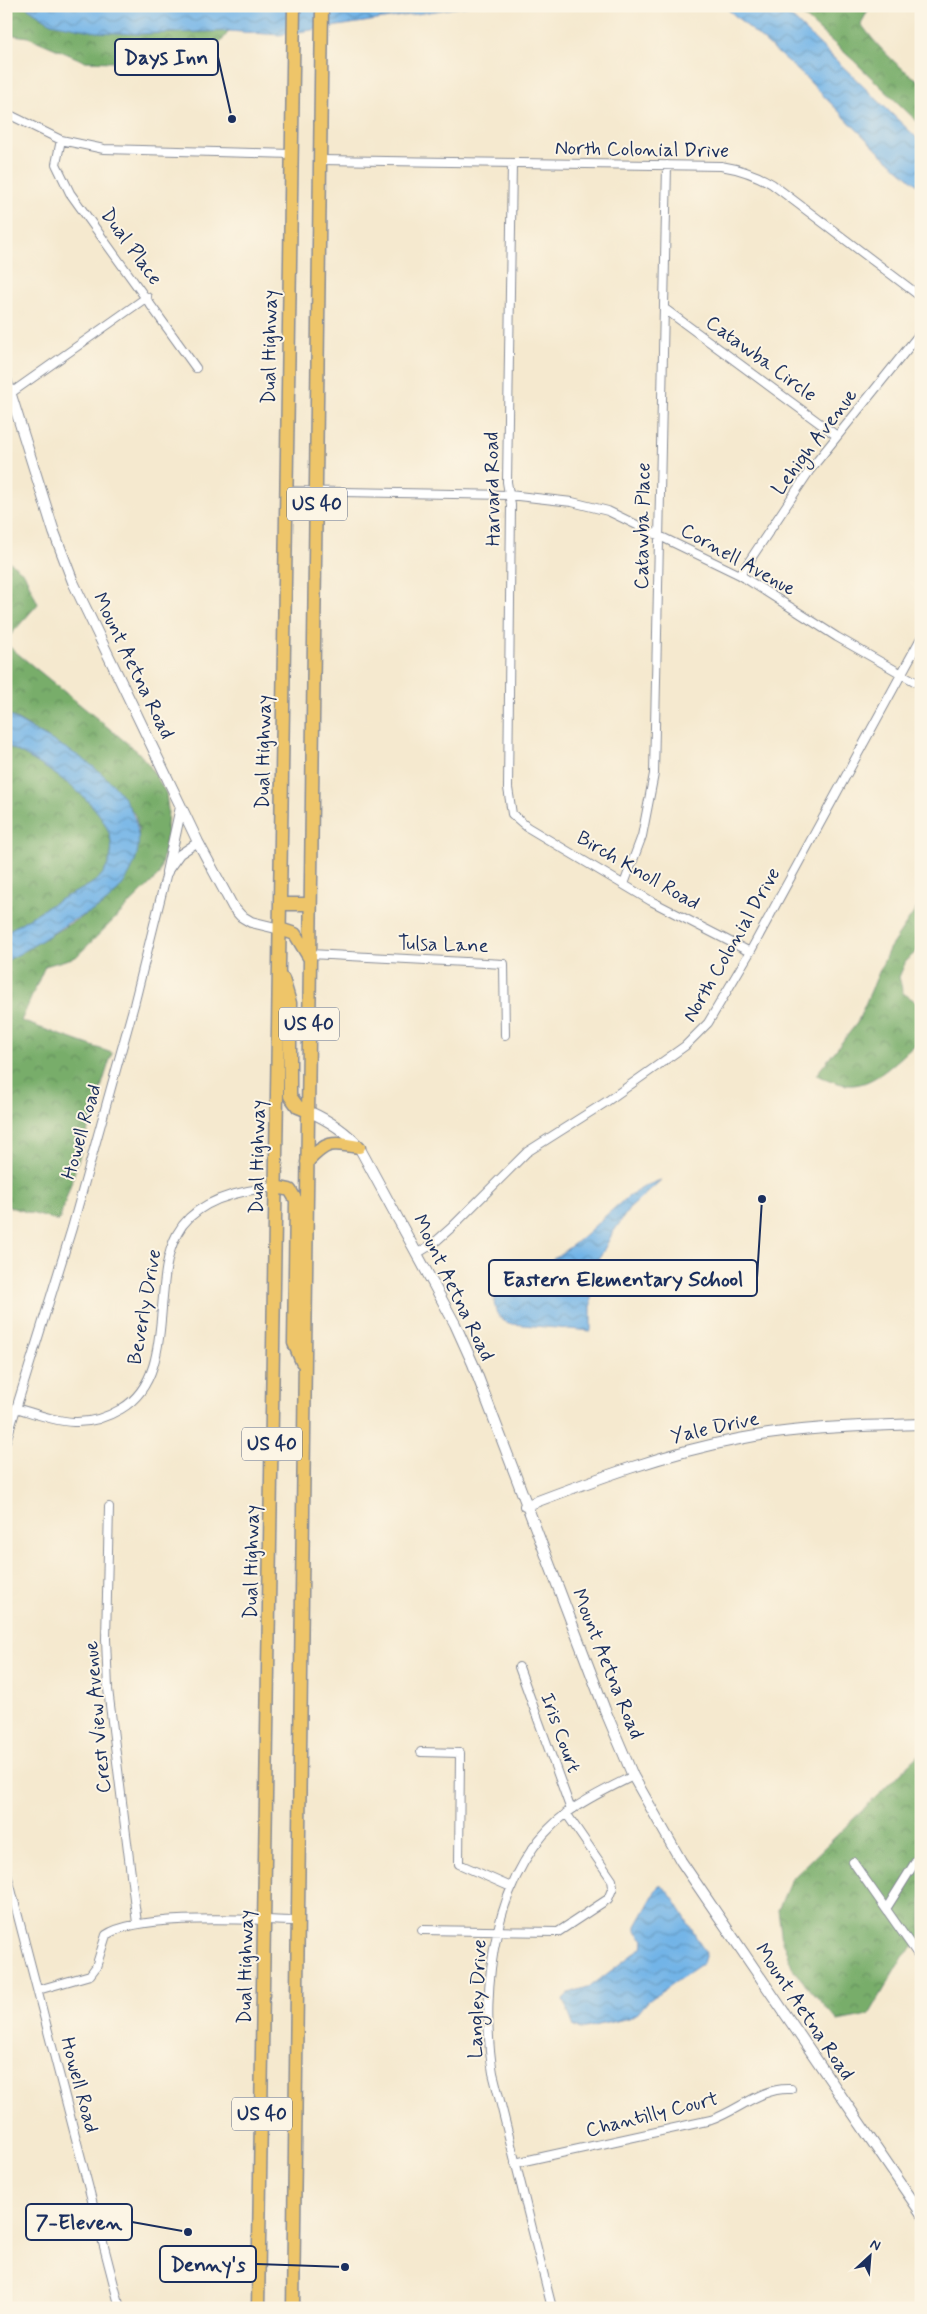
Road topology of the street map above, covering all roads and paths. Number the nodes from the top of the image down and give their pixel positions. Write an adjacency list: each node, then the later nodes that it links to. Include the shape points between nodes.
1 (294, 6): 5 (main road, Dual Highway / US 40)
2 (322, 6): 6 (main road, US 40)
3 (6, 113): 4 (street)
4 (60, 140): 5 (street, via 104,149); 9 (street, Dual Place, via 56,164 60,175)
5 (292, 154): 17 (main road, Dual Highway / US 40)
6 (321, 160): 7 (street, North Colonial Drive); 18 (main road, US 40)
7 (512, 164): 8 (street, North Colonial Drive); 19 (street, Harvard Road)
8 (667, 165): 10 (street, North Colonial Drive, via 720,166 755,174); 11 (street, Catawba Place)
9 (147, 297): 13 (street, Dual Place); 15 (street)
10 (921, 297)
11 (665, 309): 16 (street, Catawba Circle); 20 (street, Catawba Place)
12 (921, 332): 16 (street, Lehigh Avenue)
13 (196, 368)
14 (6, 380): 15 (street, Mount Aetna Road)
15 (11, 393): 25 (street, Mount Aetna Road, via 73,582)
16 (837, 436): 21 (street, Lehigh Avenue, via 810,470)
17 (287, 491): 18 (street, Cornell Avenue); 30 (main road, Dual Highway / US 40)
18 (317, 493): 19 (street, Cornell Avenue); 31 (main road, US 40)
19 (509, 495): 20 (street, Cornell Avenue, via 588,505 608,511); 26 (street, Harvard Road, via 508,788)
20 (659, 536): 21 (street, Cornell Avenue); 29 (street, Catawba Place, via 654,774 642,836)
21 (740, 575): 23 (street, Cornell Avenue)
22 (921, 638): 23 (street, North Colonial Drive)
23 (901, 674): 24 (street, Cornell Avenue); 33 (street, North Colonial Drive)
24 (921, 685)
25 (181, 806): 27 (street, Mount Aetna Road); 28 (street)
26 (512, 814): 29 (street, Birch Knoll Road, via 527,827)
27 (198, 842): 28 (street, Howell Road, via 180,854); 32 (street, Mount Aetna Road, via 233,907 251,922)
28 (167, 872): 43 (street, Howell Road, via 72,1228)
29 (624, 884): 33 (street, Birch Knoll Road)
30 (280, 904): 31 (main road); 32 (main road, Dual Highway / US 40)
31 (310, 904): 34 (main road, US 40)
32 (280, 929): 34 (main road, via 295,934); 35 (main road, Dual Highway / US 40)
33 (750, 952): 41 (street, North Colonial Drive, via 698,1036 606,1102 527,1152 452,1227)
34 (310, 957): 36 (street, Tulsa Lane, via 504,964); 37 (main road, US 40)
35 (279, 968): 37 (main road, via 290,1003 290,1096 298,1107); 40 (main road, Dual Highway / US 40)
36 (505, 1035)
37 (308, 1111): 38 (street, Mount Aetna Road, via 351,1136); 39 (main road, US 40)
38 (359, 1147): 39 (main road, via 327,1144); 41 (street, Mount Aetna Road)
39 (307, 1162): 42 (main road, US 40)
40 (276, 1187): 42 (main road, via 290,1190 296,1200 294,1343); 43 (street, Beverly Drive, via 251,1189 210,1204 196,1212 177,1234 165,1274 152,1369 145,1385 131,1402 112,1414 84,1423 57,1421); 57 (main road, Dual Highway / US 40)
41 (418, 1253): 46 (street, Mount Aetna Road, via 456,1324 473,1364)
42 (304, 1367): 58 (main road, US 40)
43 (16, 1408): 45 (street, Howell Road)
44 (921, 1424): 46 (street, Yale Drive, via 825,1428 708,1445 624,1469)
45 (6, 1441)
46 (525, 1506): 50 (street, Mount Aetna Road)
47 (109, 1507): 59 (street, Crest View Avenue, via 108,1689)
48 (519, 1667): 51 (street, Iris Court)
49 (421, 1752): 55 (street, via 460,1753 459,1864)
50 (633, 1776): 51 (street, Langley Drive); 66 (street, Mount Aetna Road, via 681,1861)
51 (569, 1812): 55 (street, Langley Drive, via 537,1844); 61 (street, Iris Court, via 612,1880 612,1894 558,1932)
52 (921, 1853): 56 (street)
53 (853, 1862): 56 (street)
54 (6, 1870): 63 (street, Howell Road)
55 (511, 1887): 61 (street, Langley Drive)
56 (886, 1909): 62 (street)
57 (266, 1921): 58 (street); 59 (street); 68 (main road, Dual Highway / US 40)
58 (296, 1921): 69 (main road, US 40)
59 (137, 1923): 63 (street, via 106,1935 96,1967 90,1975)
60 (422, 1930): 61 (street)
61 (496, 1931): 65 (street, Langley Drive, via 489,2051)
62 (921, 1959)
63 (38, 1990): 67 (street, Howell Road)
64 (792, 2089): 65 (street, Chantilly Court, via 770,2090 711,2120)
65 (516, 2163): 70 (street, Langley Drive)
66 (921, 2213)
67 (120, 2308)
68 (258, 2308)
69 (293, 2308)
70 (552, 2308)

